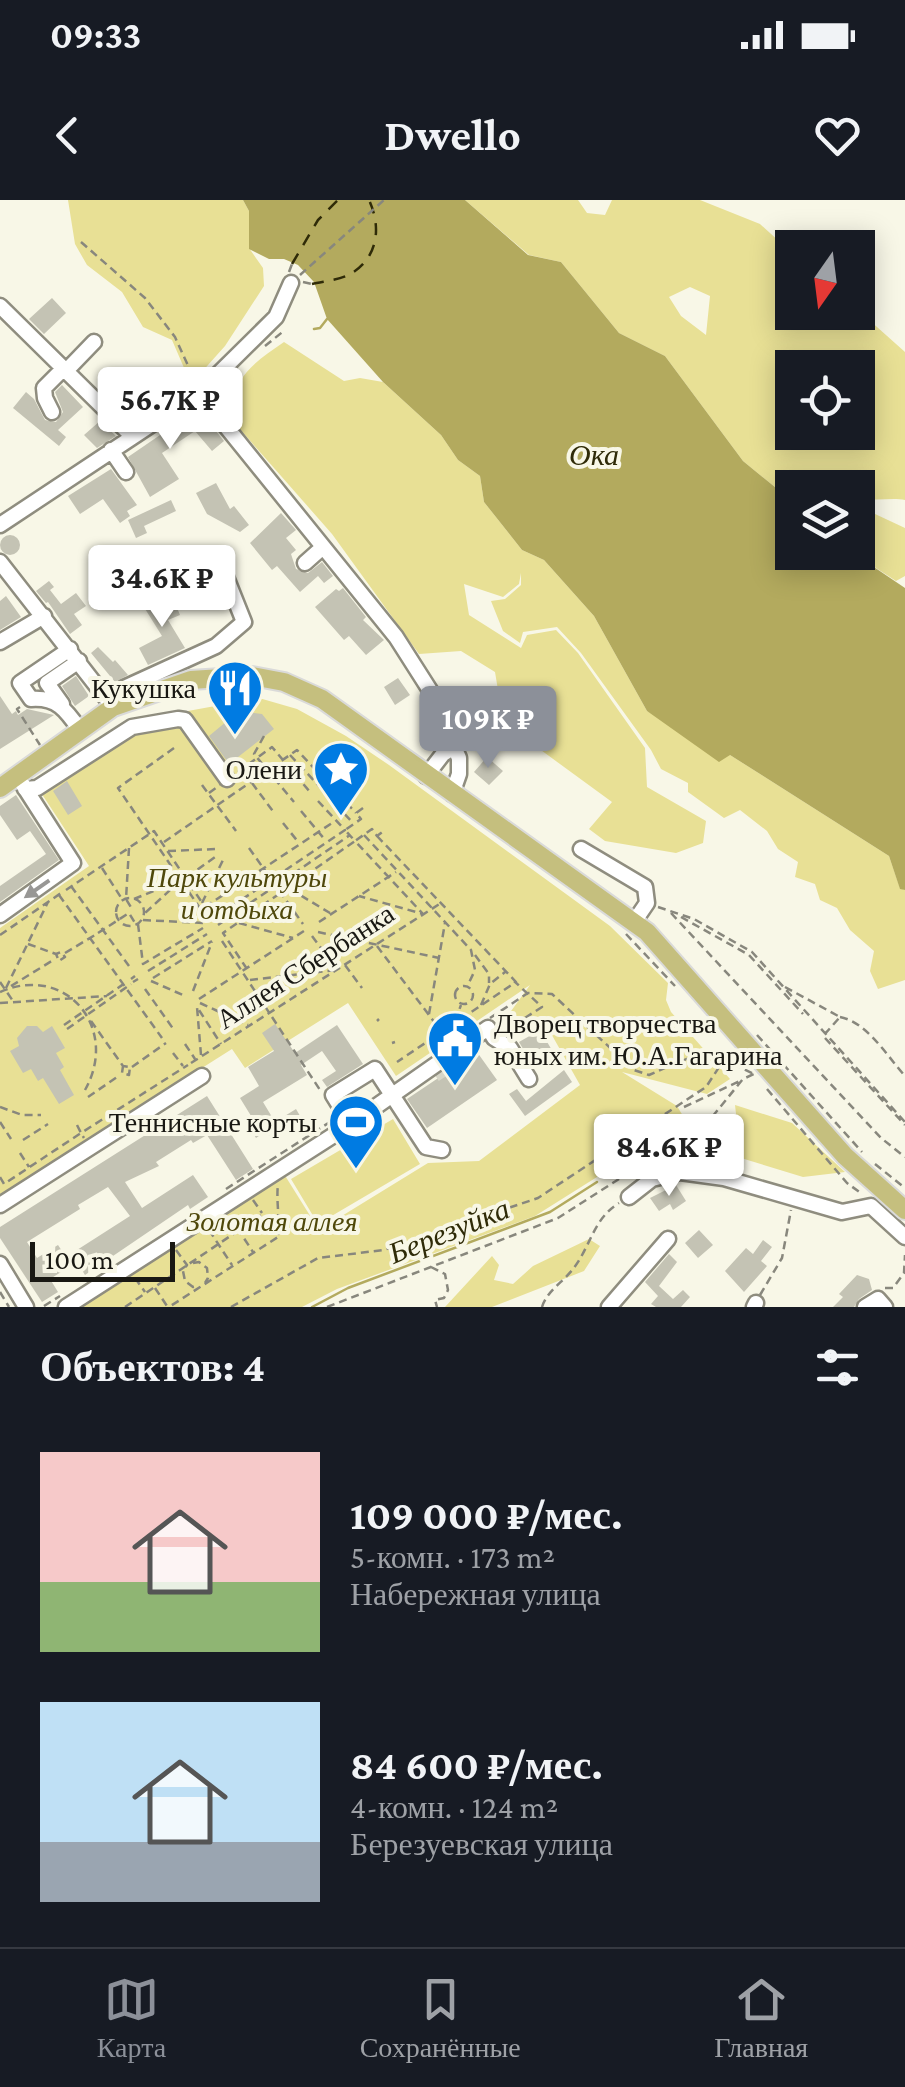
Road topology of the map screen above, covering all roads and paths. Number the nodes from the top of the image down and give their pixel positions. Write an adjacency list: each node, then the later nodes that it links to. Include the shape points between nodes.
1 (384, 200): 3 (path)
2 (81, 242): 10 (path, via 145,298 175,337)
3 (292, 283): 10 (street, via 276,317)
4 (0, 306): 9 (street)
5 (285, 330): 7 (path)
6 (94, 342): 9 (street)
7 (263, 348)
8 (242, 367): 11 (path)
9 (65, 370): 12 (street, via 44,388); 13 (street)
10 (199, 393): 13 (street); 17 (street)
11 (224, 395)
12 (52, 412)
13 (132, 436): 14 (street)
14 (111, 450): 15 (street); 16 (street)
15 (126, 472)
16 (0, 525)
17 (323, 546): 19 (street); 30 (street, via 396,636 454,728)
18 (0, 562): 21 (street)
19 (304, 562)
20 (226, 577): 26 (street, via 244,622 216,646 124,688)
21 (44, 616): 22 (street); 23 (street)
22 (0, 642)
23 (75, 655): 24 (street, via 20,683); 25 (street, via 47,683); 26 (street)
24 (31, 699): 25 (street); 29 (path, via 17,709)
25 (63, 706): 27 (street)
26 (113, 707): 27 (main road); 36 (main road, via 206,678 284,682 322,699)
27 (80, 730): 38 (main road)
28 (264, 736): 33 (path)
29 (41, 746)
30 (454, 746): 36 (street); 45 (street, via 459,758)
31 (174, 748): 61 (path, via 118,788)
32 (290, 755): 34 (path); 41 (path); 52 (path, via 297,750)
33 (257, 758): 34 (path, via 272,748); 35 (path); 37 (path)
34 (281, 761): 35 (path); 43 (path)
35 (268, 770): 39 (path); 48 (path)
36 (426, 776): 45 (main road)
37 (228, 779): 38 (street, via 178,718 132,727 38,788); 44 (path)
38 (21, 782): 42 (main road); 99 (street, one-way to 99, via 73,863)
39 (250, 782): 49 (path); 53 (path)
40 (202, 784): 44 (path)
41 (320, 787)
42 (0, 788)
43 (310, 792)
44 (208, 793): 49 (path)
45 (452, 794): 108 (main road)
46 (327, 795): 56 (path)
47 (318, 800): 54 (path)
48 (294, 802)
49 (217, 804): 59 (path); 67 (path)
50 (363, 808): 52 (path)
51 (302, 811): 60 (path)
52 (356, 813): 56 (path, via 362,818)
53 (276, 814)
54 (336, 820): 57 (path); 60 (path)
55 (283, 823): 68 (path)
56 (354, 824): 57 (path)
57 (345, 830): 63 (path); 66 (path)
58 (385, 830): 64 (path)
59 (236, 831)
60 (318, 832): 66 (path); 68 (path)
61 (150, 834): 67 (path); 69 (path); 80 (path)
62 (364, 834): 64 (path, via 372,829); 65 (path); 78 (path)
63 (350, 835): 65 (path); 82 (path)
64 (378, 836): 91 (path)
65 (355, 840): 79 (path); 83 (path)
66 (327, 842): 81 (path)
67 (162, 843): 73 (path)
68 (300, 844): 77 (path)
69 (129, 847): 76 (path); 88 (path)
70 (248, 848): 77 (path)
71 (216, 849): 73 (path)
72 (581, 849): 90 (street, via 645,887)
73 (168, 851): 80 (path)
74 (218, 855): 80 (path)
75 (222, 860): 92 (path)
76 (101, 866): 84 (path); 88 (path)
77 (263, 868): 81 (path); 92 (path)
78 (398, 871): 79 (path); 93 (path)
79 (388, 877): 86 (path); 98 (path)
80 (184, 879): 87 (path); 92 (path); 96 (path); 100 (path)
81 (272, 880): 82 (path); 92 (path, via 214,919)
82 (276, 886): 85 (path); 107 (path)
83 (288, 888): 85 (path); 97 (path)
84 (65, 890): 89 (path); 111 (path); 111 (path)
85 (281, 892): 102 (path); 106 (path)
86 (359, 896): 97 (path); 98 (path)
87 (134, 898): 88 (path); 96 (path)
88 (124, 900): 94 (path); 101 (path)
89 (48, 902): 113 (path); 117 (path)
90 (647, 902): 95 (path); 108 (street)
91 (441, 903): 93 (path, Аллея Сбербанка); 127 (path)
92 (204, 905)
93 (432, 908): 98 (path, Аллея Сбербанка); 104 (path)
94 (132, 909)
95 (671, 912): 135 (path, via 752,952); 186 (path, via 748,956); 197 (path)
96 (144, 914): 105 (path)
97 (332, 914): 103 (path)
98 (423, 914): 118 (path, Аллея Сбербанка)
99 (0, 915)
100 (206, 917)
101 (119, 920): 105 (path); 105 (path, via 129,914); 111 (path)
102 (237, 922): 115 (path); 126 (path, via 223,932)
103 (319, 922)
104 (445, 922): 119 (path); 121 (path)
105 (138, 923): 105 (path, via 204,925 143,964)
106 (304, 924)
107 (218, 925)
108 (630, 928): 143 (path); 205 (main road, via 647,932 845,1156)
109 (307, 929): 115 (path)
110 (318, 932): 118 (path)
111 (96, 934): 120 (path); 123 (path); 133 (path)
112 (207, 934): 125 (path)
113 (0, 935)
114 (312, 936): 124 (path)
115 (294, 938): 126 (path)
116 (222, 941): 126 (path)
117 (27, 944): 120 (path); 142 (path)
118 (376, 944): 121 (path); 122 (path, Аллея Сбербанка); 150 (path)
119 (471, 950): 132 (path); 134 (path, via 476,970)
120 (56, 956): 142 (path)
121 (439, 958): 150 (path)
122 (345, 964): 124 (path, Аллея Сбербанка); 136 (path)
123 (129, 966)
124 (337, 970): 129 (path); 149 (path, Аллея Сбербанка)
125 (148, 971)
126 (245, 971): 129 (path); 154 (path, via 200,1001)
127 (506, 972): 130 (path); 132 (path)
128 (133, 980): 133 (path)
129 (248, 980): 149 (path)
130 (514, 980): 139 (path); 147 (path)
131 (0, 982): 142 (path)
132 (490, 984): 147 (path)
133 (124, 986): 140 (path); 148 (path); 169 (path, via 164,1041)
134 (467, 987): 146 (path, via 472,998); 146 (path, via 455,993)
135 (783, 987): 151 (path); 159 (path)
136 (362, 988)
137 (145, 989): 156 (path)
138 (193, 991): 141 (path, via 212,941 152,980)
139 (528, 993): 158 (path, via 488,1020); 158 (path, via 542,1007); 165 (path, via 552,994 634,1070 648,1075 700,1054)
140 (106, 996): 144 (path); 148 (path)
141 (185, 996)
142 (2, 997): 144 (path, via 28,984); 145 (path); 145 (path)
143 (686, 997)
144 (72, 998): 145 (path); 148 (path)
145 (14, 1002)
146 (462, 1004): 152 (path)
147 (480, 1006): 152 (path)
148 (86, 1013): 155 (path); 168 (path); 178 (path, via 98,1048)
149 (270, 1013): 154 (path, Аллея Сбербанка); 181 (path)
150 (429, 1015): 157 (path)
151 (840, 1017): 159 (path); 174 (path, via 852,1019)
152 (455, 1024): 157 (path)
153 (748, 1024): 202 (path, via 864,1155)
154 (250, 1026): 161 (path, Аллея Сбербанка)
155 (66, 1027)
156 (174, 1030)
157 (442, 1032): 166 (path)
158 (492, 1032): 162 (street); 175 (street)
159 (824, 1035): 186 (path)
160 (185, 1044): 167 (path)
161 (221, 1044): 164 (path, Аллея Сбербанка); 164 (path, via 197,1007)
162 (456, 1049): 170 (street); 170 (street)
163 (173, 1053): 167 (path)
164 (201, 1056): 167 (path, Аллея Сбербанка)
165 (723, 1059): 172 (path); 172 (path, via 732,1048); 238 (path, via 706,1087 538,1198 384,1250 318,1258)
166 (397, 1062)
167 (190, 1064): 190 (path, Аллея Сбербанка)
168 (124, 1066): 169 (path); 171 (path)
169 (130, 1068): 171 (path)
170 (435, 1072): 179 (street)
171 (122, 1074): 180 (path)
172 (754, 1074): 176 (path)
173 (202, 1076): 193 (street)
174 (905, 1076)
175 (529, 1079)
176 (743, 1079): 182 (path); 194 (path, via 708,1122)
177 (765, 1088): 205 (path, via 847,1182)
178 (85, 1090)
179 (394, 1096): 188 (street); 188 (street, via 375,1068 333,1095); 195 (street, via 426,1147)
180 (88, 1097)
181 (328, 1102)
182 (684, 1106)
183 (0, 1107): 184 (path)
184 (41, 1115)
185 (0, 1122): 191 (path)
186 (905, 1123)
187 (48, 1124): 192 (path)
188 (351, 1124): 215 (street)
189 (76, 1125): 190 (path)
190 (81, 1133): 193 (path); 198 (path, Аллея Сбербанка)
191 (11, 1139)
192 (22, 1140)
193 (90, 1147): 207 (street)
194 (669, 1147): 199 (path); 224 (path, via 558,1218)
195 (442, 1150)
196 (20, 1153): 198 (path)
197 (905, 1157)
198 (29, 1168): 200 (path, Аллея Сбербанка, via 4,1184)
199 (680, 1172): 203 (street); 204 (street)
200 (0, 1178)
201 (278, 1182): 214 (path)
202 (905, 1188)
203 (629, 1196): 241 (path, via 602,1214 581,1259)
204 (792, 1199): 205 (street, via 842,1212); 232 (path, via 786,1248)
205 (874, 1199): 208 (main road); 213 (street)
206 (254, 1200): 209 (path)
207 (0, 1205)
208 (905, 1210)
209 (262, 1214): 212 (path); 214 (path)
210 (229, 1215): 212 (path)
211 (208, 1229): 217 (path)
212 (239, 1230): 217 (path); 218 (path)
213 (905, 1237)
214 (278, 1238): 218 (path)
215 (169, 1239): 221 (path); 222 (street)
216 (668, 1239): 242 (street)
217 (218, 1244): 221 (path); 223 (path)
218 (254, 1253): 223 (path)
219 (905, 1256): 225 (path)
220 (0, 1264): 234 (street)
221 (187, 1265): 226 (path, via 186,1283); 226 (path, via 207,1268); 227 (path)
222 (128, 1266): 229 (path); 235 (street)
223 (233, 1266): 226 (path)
224 (430, 1266): 239 (path); 240 (path, via 445,1274 448,1290 435,1300)
225 (904, 1273): 230 (path, via 893,1288 880,1288)
226 (203, 1286): 237 (path)
227 (154, 1287): 229 (path); 237 (path)
228 (0, 1292): 233 (path)
229 (146, 1293): 231 (path)
230 (876, 1304)
231 (133, 1305): 236 (path)
232 (755, 1305)
233 (9, 1307)
234 (26, 1307)
235 (66, 1307)
236 (124, 1307)
237 (169, 1307)
238 (231, 1307)
239 (327, 1307)
240 (437, 1307)
241 (542, 1307)
242 (609, 1307)

